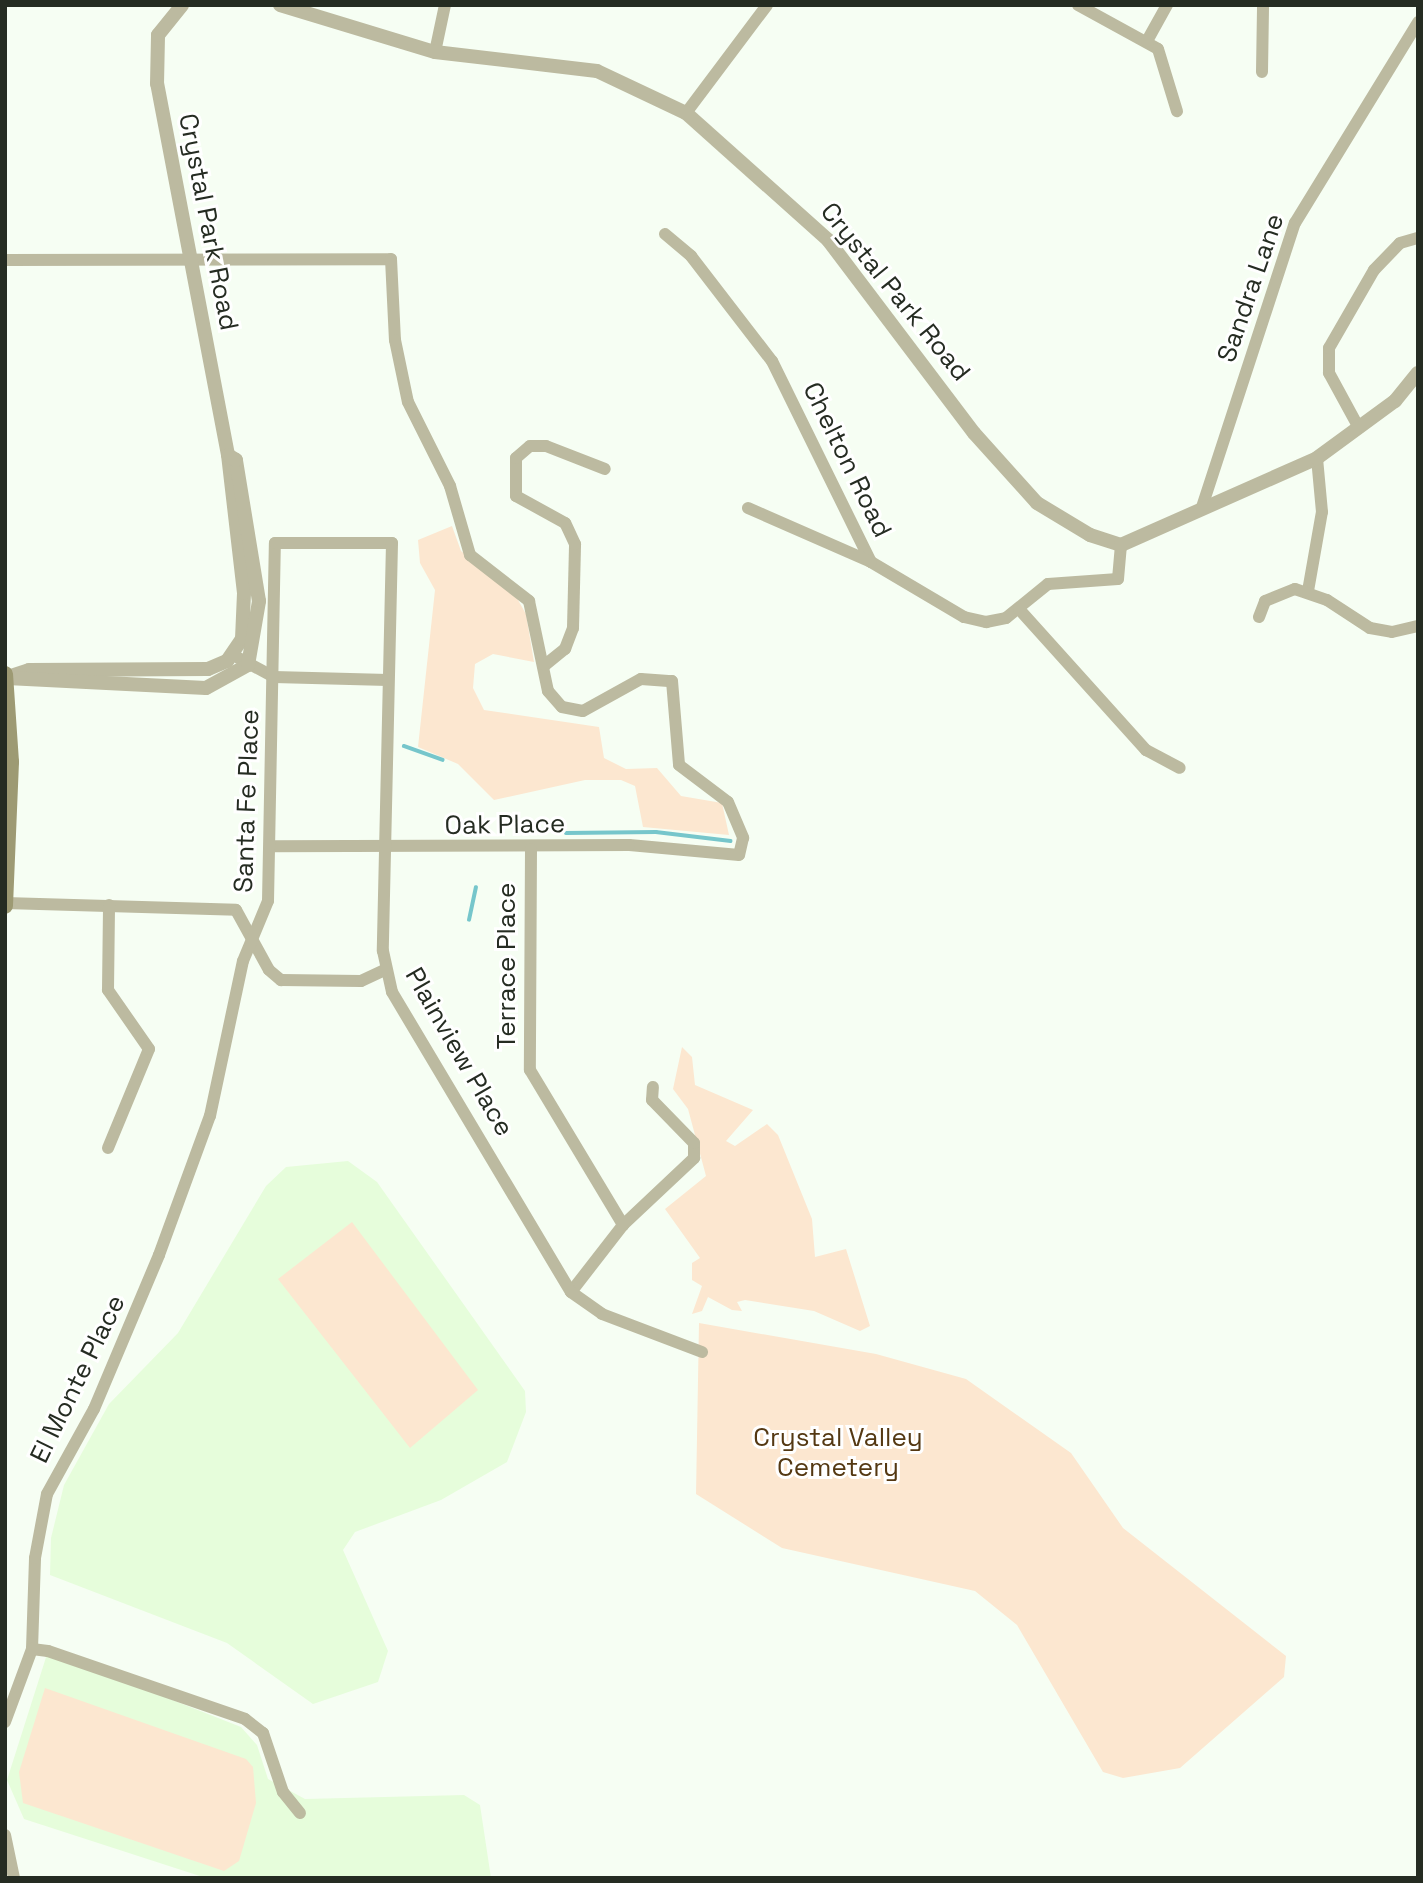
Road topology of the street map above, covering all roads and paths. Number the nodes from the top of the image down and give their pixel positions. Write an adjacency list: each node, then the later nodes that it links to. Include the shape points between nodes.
1 (182, 5): 16 (street, Crystal Park Road, via 158,35 155,62)
2 (280, 5): 10 (street, Crystal Park Road)
3 (445, 5): 10 (street)
4 (767, 5): 13 (street)
5 (1078, 5): 9 (street)
6 (1167, 5): 9 (street)
7 (1263, 5): 11 (street)
8 (1418, 22): 24 (street, Sandra Lane, via 1295,222)
9 (1147, 41): 12 (street, via 1162,55)
10 (435, 52): 13 (street, Crystal Park Road, via 597,71)
11 (1262, 72)
12 (1177, 111)
13 (686, 113): 26 (street, Crystal Park Road, via 828,240 974,433 1037,503 1059,521)
14 (665, 234): 27 (street, Chelton Road, via 691,256 772,361)
15 (1418, 238): 19 (street, via 1400,243 1374,270 1329,348 1329,373)
16 (188, 259): 17 (street); 20 (street, Crystal Park Road); 34 (street, via 391,259 395,340 408,402 450,486 470,555 529,601)
17 (5, 260)
18 (1418, 373): 19 (street)
19 (1359, 428): 21 (street)
20 (228, 455): 32 (street, Crystal Park Road, via 245,628); 33 (street, Crystal Park Road, via 236,460 259,601)
21 (1317, 458): 24 (street); 28 (street, via 1322,512)
22 (605, 469): 34 (street, via 546,446 530,446 516,457 516,496 565,523 575,544 572,628 565,649)
23 (748, 508): 27 (street)
24 (1201, 510): 26 (street)
25 (392, 543): 36 (street, Santa Fe Place, via 275,543); 37 (street, Plainview Place)
26 (1121, 545): 29 (street, Chelton Road, via 1118,579 1048,584)
27 (871, 562): 29 (street, Chelton Road, via 977,621 995,622)
28 (1308, 591): 30 (street, via 1265,601); 31 (street, via 1370,628 1392,632)
29 (1019, 609): 38 (street, via 1146,750)
30 (1259, 617)
31 (1418, 626)
32 (233, 655): 33 (street); 35 (street, via 197,670 29,670)
33 (248, 665): 35 (street, via 206,688); 36 (street)
34 (545, 665): 41 (street, Oak Place, via 548,691 570,710 599,705 641,679 672,681 679,765 728,802 741,827 739,855 629,845)
35 (5, 676): 42 (main road, via 10,762)
36 (274, 677): 37 (street); 39 (street, Santa Fe Place)
37 (388, 680): 40 (street, Plainview Place)
38 (1180, 768)
39 (271, 846): 40 (street, Oak Place); 44 (street, Santa Fe Place, via 268,901)
40 (384, 849): 41 (street, Oak Place); 45 (street, Plainview Place)
41 (531, 849): 48 (street, Terrace Place, via 530,1070)
42 (5, 904): 43 (street)
43 (109, 905): 44 (street, via 236,910); 47 (street, via 108,989 149,1049)
44 (254, 934): 45 (street, via 269,970 289,982 361,981); 49 (street, Santa Fe Place, via 211,1116)
45 (385, 970): 50 (street, Plainview Place, via 397,1001)
46 (653, 1087): 48 (street, via 652,1100 694,1143 694,1158)
47 (108, 1148)
48 (623, 1225): 50 (street)
49 (159, 1255): 52 (street, El Monte Place, via 94,1409 47,1494 36,1548)
50 (571, 1293): 51 (street, Plainview Place, via 602,1314)
51 (702, 1352)
52 (32, 1649): 53 (street, El Monte Place); 54 (street, via 245,1719 263,1733 283,1792)
53 (5, 1722)
54 (300, 1813)
55 (5, 1835): 56 (street)
56 (14, 1878)

